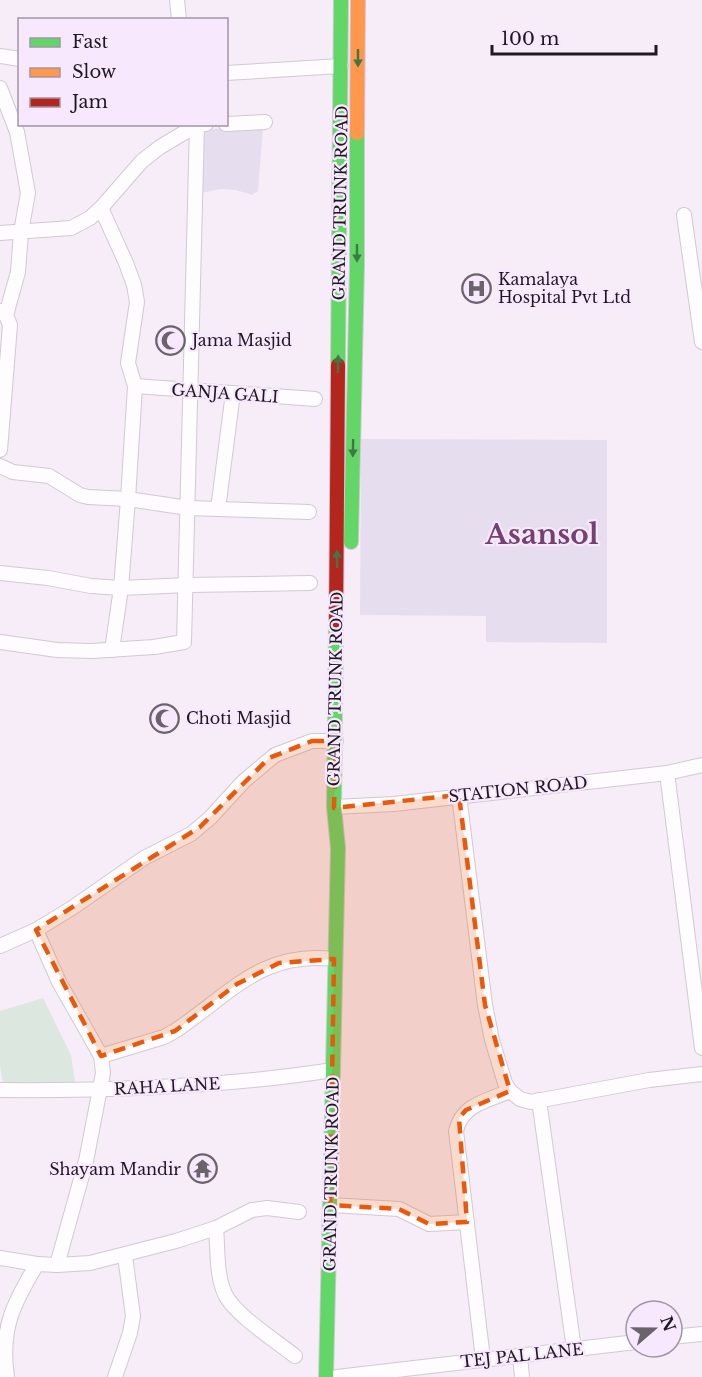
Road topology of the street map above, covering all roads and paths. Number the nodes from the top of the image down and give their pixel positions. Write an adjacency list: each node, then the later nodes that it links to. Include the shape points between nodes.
1 (177, 0): 4 (street)
2 (341, 0): 7 (main road, GRAND TRUNK ROAD)
3 (358, 0): 30 (main road, one-way to 30)
4 (179, 18)
5 (0, 56): 6 (street)
6 (18, 58)
7 (341, 66): 8 (street); 38 (main road, GRAND TRUNK ROAD, one-way to 7)
8 (228, 73)
9 (0, 88): 16 (street, via 17,132 28,193)
10 (265, 122): 11 (street)
11 (228, 124)
12 (195, 126): 14 (street, via 142,161)
13 (197, 126): 21 (street)
14 (101, 208): 16 (street, via 71,228); 20 (street, via 134,285 136,316 128,363)
15 (684, 215): 19 (street)
16 (21, 232): 17 (street); 18 (street, via 18,272)
17 (0, 233)
18 (3, 313): 24 (street, via 10,325)
19 (702, 342)
20 (135, 386): 21 (street, GANJA GALI); 26 (street)
21 (191, 390): 22 (street, GANJA GALI); 27 (street)
22 (233, 393): 23 (street, GANJA GALI); 28 (street)
23 (315, 399)
24 (0, 450)
25 (0, 466): 26 (street, via 13,472 49,476 80,495)
26 (128, 499): 27 (street); 34 (street)
27 (188, 508): 28 (street); 33 (street)
28 (218, 509): 29 (street)
29 (309, 512)
30 (351, 552)
31 (0, 573): 34 (street)
32 (310, 583): 33 (street)
33 (185, 586): 34 (street); 37 (street, via 184,642)
34 (121, 588): 37 (street)
35 (0, 642): 37 (street, via 57,650)
36 (350, 648): 42 (main road)
37 (112, 650)
38 (336, 741): 42 (main road, GRAND TRUNK ROAD); 43 (street, via 312,741 275,754 200,827)
39 (702, 765): 40 (street, STATION ROAD)
40 (667, 773): 41 (street, STATION ROAD); 46 (street)
41 (459, 795): 42 (street, STATION ROAD); 52 (street, via 484,1005)
42 (340, 807): 45 (main road, GRAND TRUNK ROAD)
43 (36, 930): 44 (street); 47 (street, via 59,982)
44 (0, 946)
45 (333, 958): 47 (street, via 279,963 237,984 164,1037); 48 (main road, GRAND TRUNK ROAD)
46 (702, 1048)
47 (101, 1056): 50 (street)
48 (333, 1070): 50 (street, RAHA LANE, via 208,1085); 54 (main road, GRAND TRUNK ROAD)
49 (702, 1074): 53 (street)
50 (100, 1089): 51 (street, RAHA LANE); 61 (street, via 86,1161)
51 (0, 1090)
52 (510, 1091): 53 (street, via 520,1099); 56 (street, via 466,1110 459,1118 456,1131)
53 (539, 1100): 65 (street)
54 (330, 1205): 56 (street, via 399,1209 429,1224); 71 (main road, GRAND TRUNK ROAD)
55 (299, 1212): 57 (street, via 252,1210)
56 (467, 1222): 68 (street)
57 (216, 1228): 58 (street); 66 (street, via 225,1295 241,1314)
58 (125, 1256): 61 (street); 70 (street, via 133,1316)
59 (0, 1258): 60 (street)
60 (37, 1264): 61 (street); 69 (street, via 16,1298 8,1322)
61 (57, 1265)
62 (702, 1334): 63 (street)
63 (684, 1336)
64 (624, 1343): 65 (street, TEJ PAL LANE)
65 (574, 1349): 67 (street, TEJ PAL LANE)
66 (295, 1356)
67 (520, 1356): 68 (street, TEJ PAL LANE); 73 (street)
68 (483, 1359): 72 (street, TEJ PAL LANE)
69 (7, 1377)
70 (115, 1377)
71 (326, 1377)
72 (337, 1377)
73 (522, 1377)

